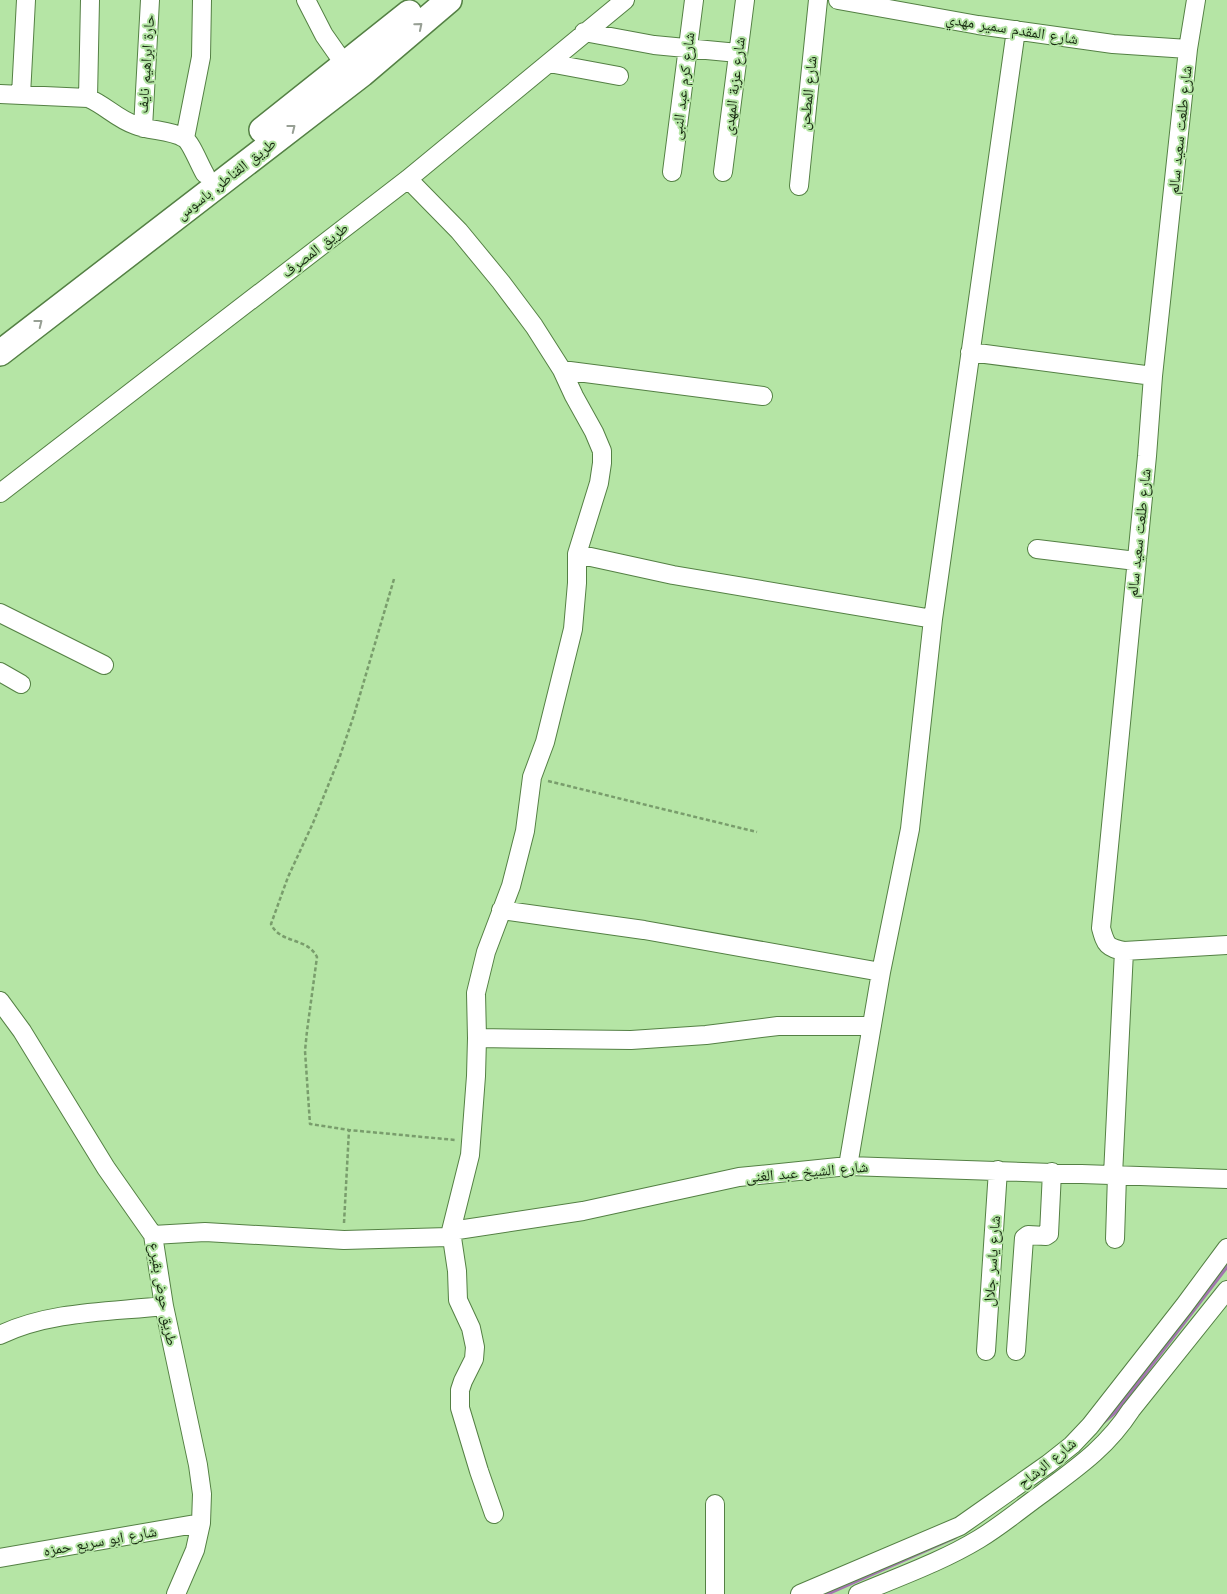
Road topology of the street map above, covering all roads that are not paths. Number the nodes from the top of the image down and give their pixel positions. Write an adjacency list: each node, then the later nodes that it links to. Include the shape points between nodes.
1 (26, 0): 23 (street)
2 (90, 0): 24 (street)
3 (150, 0): 25 (street, حارة ابراهيم نايف)
4 (202, 0): 26 (street, via 200,64)
5 (306, 0): 20 (street, via 324,35)
6 (424, 0): 20 (main road, طريق القناطر, باسوس)
7 (449, 0): 34 (main road, طريق القناطر, باسوس, one-way to 7, via 354,80)
8 (625, 0): 15 (street, طريق المصرف)
9 (694, 0): 16 (street, شارع كرم عبد النبى)
10 (745, 0): 18 (street, شارع عزبة المهدى)
11 (818, 0): 31 (street, شارع المطحن)
12 (838, 0): 14 (street, شارع المقدم سمير مهدي)
13 (1196, 0): 17 (street, شارع طلعت سعيد سالم)
14 (1016, 30): 17 (street, شارع المقدم سمير مهدي, via 1113,44); 33 (street)
15 (584, 32): 16 (street); 19 (street, طريق المصرف)
16 (687, 48): 18 (street); 27 (street, شارع كرم عبد النبى)
17 (1188, 49): 36 (street, شارع طلعت سعيد سالم)
18 (738, 53): 28 (street, شارع عزبة المهدى)
19 (549, 63): 21 (street); 30 (street, طريق المصرف)
20 (345, 65): 29 (main road, طريق القناطر, باسوس)
21 (619, 76)
22 (0, 94): 23 (street)
23 (21, 95): 24 (street)
24 (88, 98): 25 (street)
25 (142, 128): 26 (street)
26 (186, 138): 29 (street)
27 (672, 172)
28 (723, 172)
29 (205, 174): 32 (main road, طريق القناطر, باسوس)
30 (408, 179): 35 (street, via 459,231 501,282); 38 (street, طريق المصرف)
31 (799, 186)
32 (0, 332)
33 (970, 352): 36 (street); 43 (street)
34 (0, 353)
35 (562, 370): 37 (street); 40 (street, via 602,451 598,482)
36 (1153, 376): 41 (street, شارع طلعت سعيد سالم)
37 (763, 396)
38 (0, 493)
39 (1037, 549): 41 (street)
40 (577, 554): 43 (street, via 673,575); 47 (street, via 573,629 545,742 532,777 525,831)
41 (1136, 561): 49 (street, شارع طلعت سعيد سالم, via 1101,928 1105,943)
42 (0, 613): 44 (street)
43 (933, 619): 50 (street, via 910,829)
44 (104, 665)
45 (0, 672): 46 (street)
46 (21, 684)
47 (501, 910): 50 (street, via 652,932); 53 (street, via 480,972 476,994)
48 (1227, 945): 49 (street)
49 (1124, 951): 57 (street)
50 (881, 972): 52 (street)
51 (0, 1001): 60 (street, طريق حوض بقيرع, via 106,1168)
52 (872, 1026): 53 (street, via 778,1026 706,1036 631,1040); 54 (street)
53 (477, 1038): 59 (street, via 470,1155)
54 (848, 1166): 55 (street, شارع الشيخ عبد الغنى); 59 (street, شارع الشيخ عبد الغنى, via 739,1177 583,1211)
55 (998, 1170): 56 (street, شارع الشيخ عبد الغنى); 66 (street, شارع ياسر جلال)
56 (1052, 1172): 57 (street, شارع الشيخ عبد الغنى); 67 (street, via 1048,1234 1024,1238)
57 (1115, 1175): 58 (street, شارع الشيخ عبد الغنى); 61 (street)
58 (1227, 1179)
59 (451, 1231): 60 (street, شارع الشيخ عبد الغنى, via 448,1237 344,1240 205,1232); 69 (street, via 458,1300 471,1328 475,1347 474,1359 461,1385 460,1408)
60 (153, 1235): 64 (street, طريق حوض بقيرع)
61 (1115, 1239)
62 (1227, 1248): 74 (street, شارع الرشاح, via 1072,1445 960,1526)
63 (1227, 1290): 75 (street, شارع الرشاح, via 1118,1430 1083,1464 978,1540)
64 (164, 1306): 65 (street, via 48,1320 23,1325); 70 (street, طريق حوض بقيرع, via 198,1465)
65 (0, 1335)
66 (986, 1351)
67 (1016, 1351)
68 (715, 1504): 73 (street)
69 (494, 1514)
70 (201, 1523): 71 (street, شارع ابو سريع حمزه); 72 (street, طريق حوض بقيرع, via 195,1550)
71 (0, 1558)
72 (176, 1594)
73 (715, 1594)
74 (800, 1594)
75 (858, 1594)

